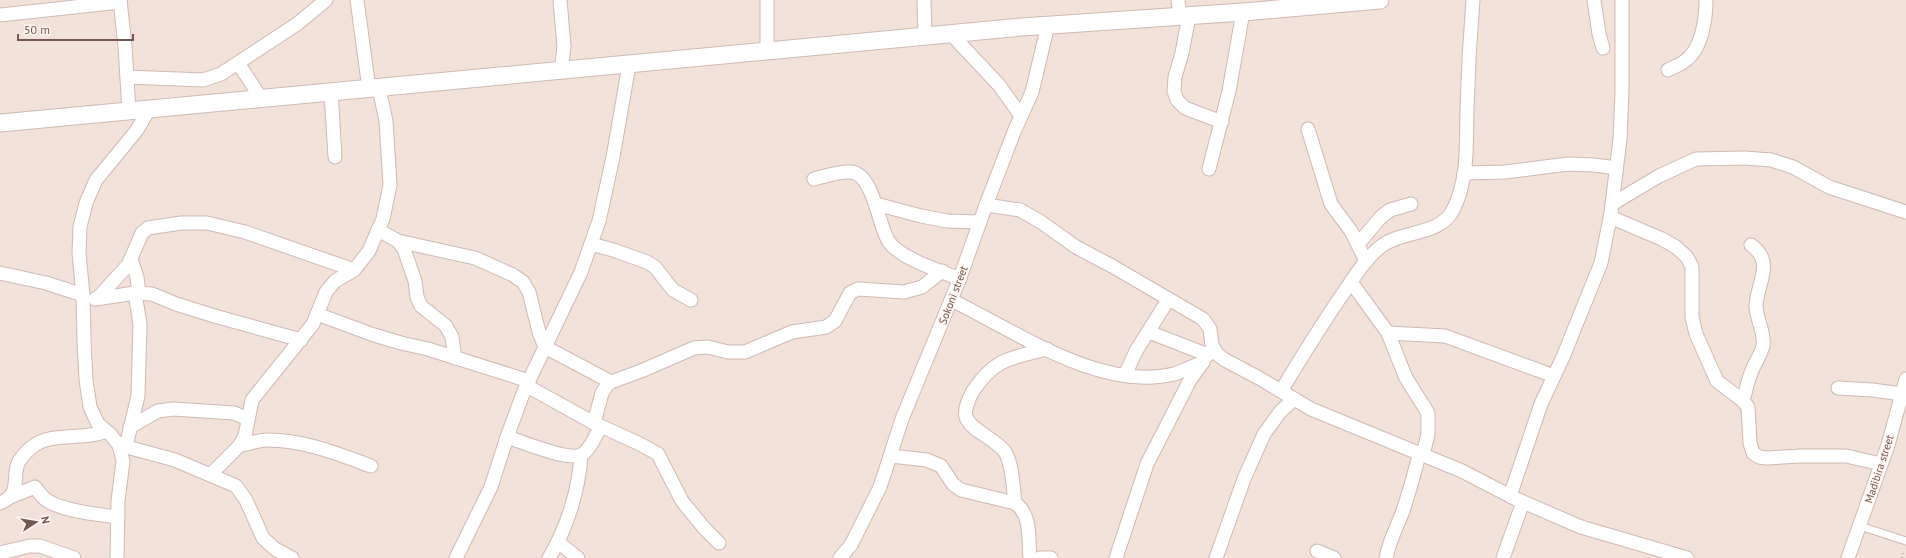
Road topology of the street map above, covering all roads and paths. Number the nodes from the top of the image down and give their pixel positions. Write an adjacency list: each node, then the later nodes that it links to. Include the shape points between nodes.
1 (326, 0): 20 (street, via 297,24)
2 (357, 0): 25 (street)
3 (560, 0): 23 (street, via 564,46)
4 (767, 0): 19 (street)
5 (924, 0): 17 (street)
6 (1380, 0): 13 (street)
7 (1473, 0): 37 (street)
8 (1594, 0): 18 (street)
9 (1622, 0): 35 (street, via 1622,91)
10 (1706, 0): 22 (street, via 1701,34 1694,52 1686,60)
11 (120, 1): 14 (street); 24 (street)
12 (1182, 11): 13 (street); 15 (street); 31 (street, via 1182,53 1174,77 1177,100 1185,108)
13 (1244, 12): 31 (street)
14 (0, 15)
15 (1048, 25): 16 (street); 30 (street, Sokoni street, via 1032,92)
16 (950, 34): 17 (street); 30 (street, via 999,85)
17 (925, 36): 19 (street)
18 (1603, 48)
19 (767, 51): 21 (street)
20 (238, 63): 24 (street, via 221,74 203,80); 27 (street)
21 (629, 65): 23 (street); 47 (street, via 613,157 599,221)
22 (1668, 70)
23 (561, 72): 25 (street)
24 (127, 77): 29 (street)
25 (374, 88): 26 (street); 45 (street, via 386,121 390,185)
26 (331, 92): 27 (street); 34 (street)
27 (260, 98): 28 (street)
28 (149, 109): 29 (street); 58 (street, via 137,130 96,180 86,203 80,227 79,254)
29 (129, 111): 32 (street)
30 (1021, 116): 41 (street, Sokoni street)
31 (1222, 122): 36 (street)
32 (0, 123)
33 (1308, 129): 48 (street, via 1331,204)
34 (335, 157)
35 (1616, 168): 37 (street, via 1568,164 1505,172); 42 (street)
36 (1209, 169)
37 (1464, 173): 51 (street, via 1459,196 1453,211 1445,221 1433,228 1396,238 1380,246)
38 (814, 179): 39 (street, via 852,172 863,179)
39 (876, 204): 44 (street, via 947,221); 53 (street, via 883,228 897,250)
40 (1411, 204): 48 (street, via 1390,210)
41 (986, 205): 44 (street, Sokoni street); 62 (street, via 1020,210 1076,247)
42 (1611, 211): 43 (street, via 1664,173 1696,159 1744,158 1771,160 1793,167 1829,187); 72 (street, via 1601,263); 80 (street, via 1676,247 1687,257 1692,267 1692,317 1696,334 1717,381)
43 (1906, 212)
44 (980, 222): 55 (street, Sokoni street)
45 (378, 230): 46 (street); 52 (street, via 369,251)
46 (398, 241): 67 (street, via 474,258 514,275 530,292); 70 (street, via 404,249 421,306 446,326 452,337)
47 (591, 244): 60 (street, via 647,262 655,267 673,290); 67 (street, via 581,272)
48 (1358, 244): 51 (street)
49 (1751, 245): 80 (street, via 1762,257 1764,270 1756,307 1763,339)
50 (132, 259): 52 (street, via 142,233 148,228 181,222 207,223 245,232); 57 (street, via 137,277); 59 (street)
51 (1366, 261): 56 (street)
52 (354, 270): 63 (street, via 335,281 326,292)
53 (942, 271): 55 (street); 74 (street, via 922,287 904,292 858,289 850,293 835,321 826,327 792,332 746,352 728,352 708,347 694,348)
54 (0, 273): 58 (street, via 46,283)
55 (960, 279): 61 (street, Sokoni street)
56 (1351, 282): 65 (street); 77 (street, via 1317,331)
57 (137, 294): 59 (street); 66 (street, via 152,294 218,318); 83 (street, via 140,324 138,396)
58 (84, 298): 59 (street); 84 (street, via 86,380 90,407 98,424)
59 (97, 299)
60 (691, 300)
61 (951, 300): 68 (street); 90 (street, Sokoni street, via 902,419)
62 (1168, 300): 64 (street); 69 (street, via 1203,319 1210,329)
63 (317, 314): 66 (street); 70 (street, via 374,335)
64 (1149, 332): 69 (street); 71 (street, via 1136,351)
65 (1388, 333): 72 (street, via 1445,336); 88 (street, via 1406,378 1428,413 1428,434)
66 (301, 340): 81 (street, via 252,400)
67 (545, 347): 74 (street); 75 (street)
68 (1047, 349): 71 (street, via 1096,370); 97 (street, via 1004,361 991,368 970,395 966,406 966,417 970,424 995,441 1005,453)
69 (1208, 355): 71 (street, via 1174,374); 77 (street, via 1225,360); 115 (street, via 1190,380 1147,464)
70 (455, 358): 75 (street)
71 (1125, 375)
72 (1554, 376): 94 (street, via 1541,404)
73 (1906, 379): 78 (street, Madibira street)
74 (611, 382): 82 (street, via 602,393)
75 (528, 384): 82 (street); 85 (street)
76 (1838, 388): 78 (street)
77 (1281, 391): 79 (street)
78 (1902, 394): 91 (street, Madibira street)
79 (1294, 399): 88 (street, via 1310,409); 116 (street, via 1280,412 1264,434 1244,479)
80 (1743, 401): 91 (street, via 1748,407 1750,443 1753,453 1759,457 1846,456)
81 (248, 419): 83 (street, via 234,413 173,409 158,411); 86 (street, via 245,436)
82 (597, 425): 89 (street, via 591,444); 102 (street, via 658,454 682,501)
83 (130, 427): 87 (street)
84 (106, 431): 87 (street); 95 (street, via 97,435 61,437 38,443 20,460 16,486)
85 (507, 437): 89 (street, via 540,448 573,456); 108 (street, via 491,487)
86 (240, 445): 92 (street, via 266,440 297,443 324,449); 93 (street)
87 (122, 446): 93 (street, via 175,460); 98 (street)
88 (1421, 454): 94 (street, via 1462,470); 118 (street)
89 (581, 455): 101 (street, via 580,475)
90 (891, 456): 97 (street, via 927,460 941,466 953,484 961,490); 111 (street, Sokoni street, via 880,488 851,545)
91 (1881, 464): 99 (street, Madibira street)
92 (371, 466)
93 (211, 474): 107 (street, via 236,486 246,500 263,538 275,550)
94 (1510, 496): 96 (street)
95 (5, 500): 98 (street, via 35,488 47,501 57,505)
96 (1523, 502): 119 (street); 120 (street, via 1580,527)
97 (1015, 503): 112 (street, via 1022,508 1027,519)
98 (118, 517): 106 (street)
99 (1860, 526): 100 (lane); 121 (street, Madibira street)
100 (1906, 541)
101 (558, 542): 109 (street); 110 (street)
102 (719, 543)
103 (1317, 551): 117 (street)
104 (0, 553): 105 (street, via 40,546)
105 (74, 558)
106 (117, 558)
107 (292, 558)
108 (456, 558)
109 (549, 558)
110 (578, 558)
111 (840, 558)
112 (1030, 558)
113 (1040, 558): 114 (street)
114 (1051, 558)
115 (1116, 558)
116 (1216, 558)
117 (1334, 558)
118 (1386, 558)
119 (1503, 558)
120 (1687, 558)
121 (1848, 558)

